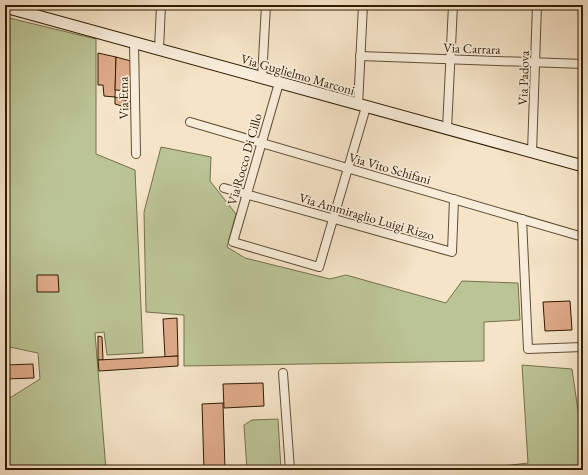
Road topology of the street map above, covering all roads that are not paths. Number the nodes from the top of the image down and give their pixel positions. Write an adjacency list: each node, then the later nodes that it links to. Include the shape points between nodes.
1 (161, 5): 8 (street)
2 (266, 5): 13 (street)
3 (363, 5): 9 (street)
4 (453, 5): 10 (street)
5 (537, 5): 11 (street, Via Padova)
6 (5, 7): 7 (main road, Via Guglielmo Marconi)
7 (134, 42): 8 (main road, Via Guglielmo Marconi); 20 (street, Via Etna)
8 (159, 49): 13 (main road, Via Guglielmo Marconi)
9 (360, 56): 10 (street, Via Carrara); 15 (street)
10 (451, 59): 11 (street, Via Carrara); 17 (street)
11 (535, 62): 12 (street, Via Carrara); 19 (street, Via Padova)
12 (583, 64)
13 (262, 78): 14 (main road, Via Guglielmo Marconi)
14 (279, 83): 15 (main road, Via Guglielmo Marconi); 18 (street, Via Rocco Di Cillo)
15 (362, 106): 17 (main road, Via Guglielmo Marconi); 22 (street)
16 (190, 122): 18 (street, Via Vito Schifani)
17 (447, 129): 19 (main road, Via Guglielmo Marconi)
18 (262, 143): 22 (street, Via Vito Schifani); 24 (street, Via Rocco Di Cillo)
19 (532, 152): 21 (main road, Via Guglielmo Marconi)
20 (136, 154)
21 (583, 166)
22 (348, 168): 25 (street, Via Vito Schifani); 26 (street)
23 (224, 188): 24 (street, Via Ammiraglio Luigi Rizzo)
24 (247, 194): 26 (street, Via Ammiraglio Luigi Rizzo); 26 (street, Via Rocco Di Cillo, via 232,242 319,268)
25 (454, 199): 26 (street, Via Ammiraglio Luigi Rizzo, via 452,252); 27 (street, Via Vito Schifani)
26 (333, 219)
27 (522, 219): 28 (street, Via Vito Schifani); 29 (street, via 528,349)
28 (583, 236)
29 (583, 347)
30 (284, 373): 31 (street)
31 (290, 470)

